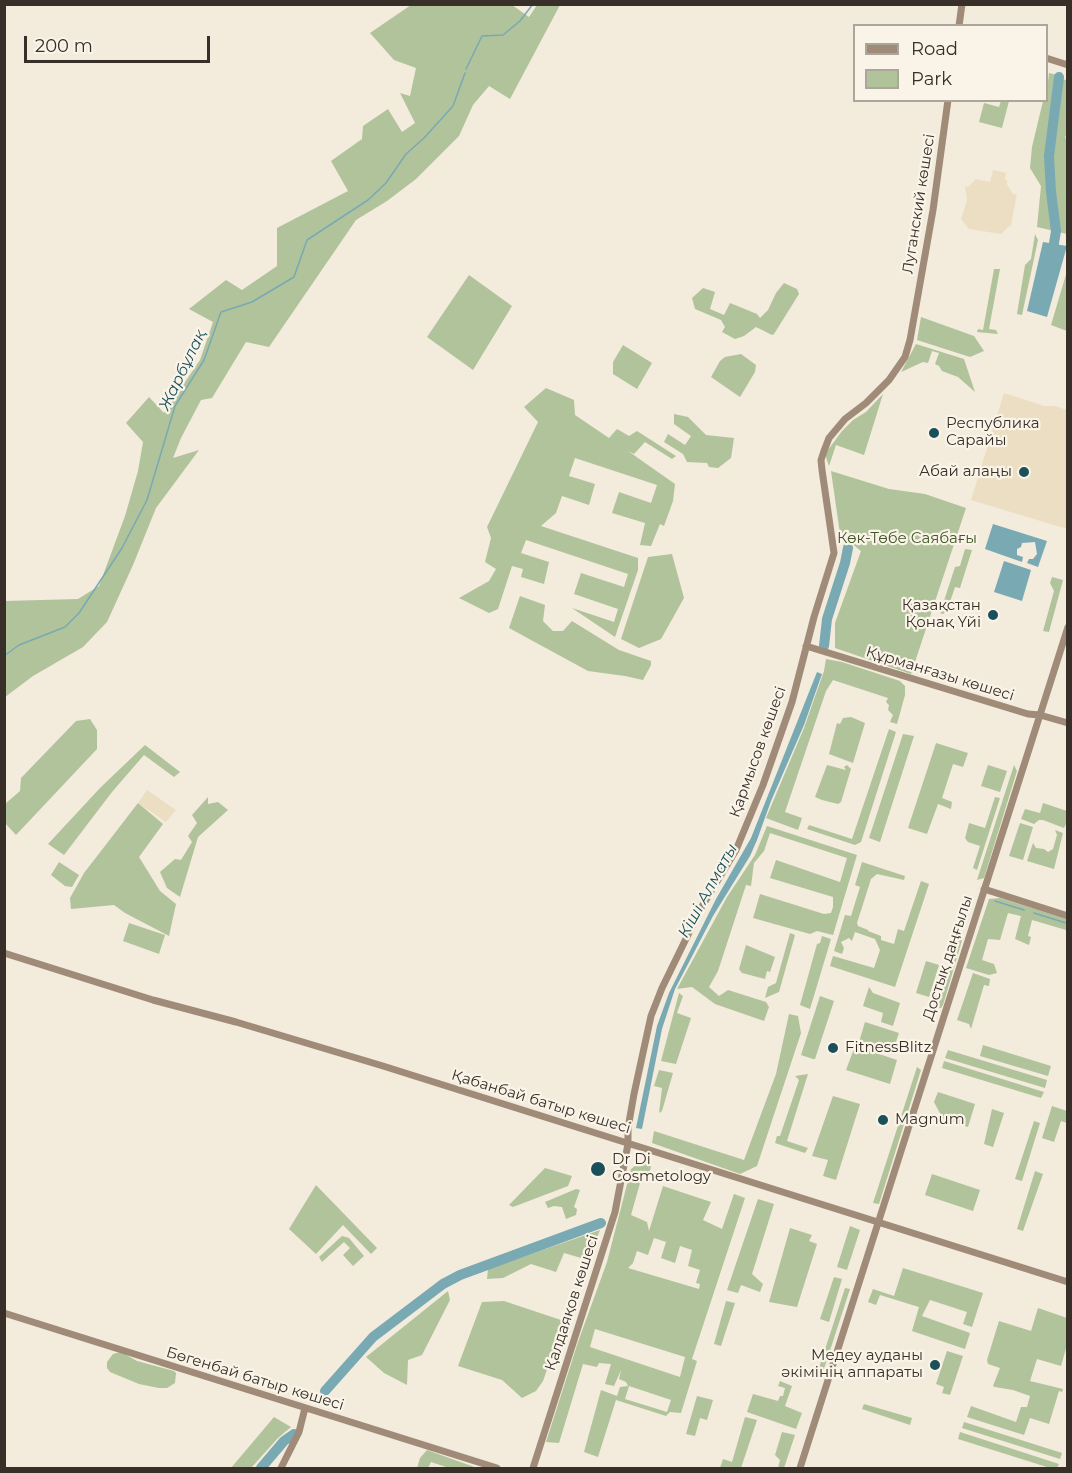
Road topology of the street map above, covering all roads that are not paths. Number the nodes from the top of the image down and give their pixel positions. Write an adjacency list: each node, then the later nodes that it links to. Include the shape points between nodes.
1 (962, 4): 2 (street)
2 (959, 24)
3 (1048, 58): 4 (street)
4 (1068, 64)
5 (948, 102): 6 (street, Луганский көшесі)
6 (915, 312): 8 (street, Қармысов көшесі, via 899,368 878,393 845,419 830,438 821,460 834,553)
7 (1068, 627): 9 (street, Достық даңғылы)
8 (806, 646): 9 (street, Құрманғазы көшесі); 14 (street, Қармысов көшесі, via 784,726 739,844 701,908 651,1016)
9 (1040, 715): 10 (street, Құрманғазы көшесі); 11 (street, Достық даңғылы)
10 (1068, 723)
11 (984, 889): 12 (street); 15 (street, Достық даңғылы)
12 (1068, 916)
13 (4, 953): 14 (street, Қабанбай батыр көшесі)
14 (628, 1144): 15 (street, Қабанбай батыр көшесі); 21 (street, Қалдаяқов көшесі, via 615,1212)
15 (879, 1222): 16 (street, Қабанбай батыр көшесі); 22 (street, Достық даңғылы)
16 (1068, 1282)
17 (4, 1313): 18 (street, Бөгенбай батыр көшесі)
18 (305, 1408): 19 (street, via 299,1432); 20 (street, Бөгенбай батыр көшесі)
19 (281, 1468)
20 (497, 1468)
21 (533, 1468)
22 (800, 1468)

